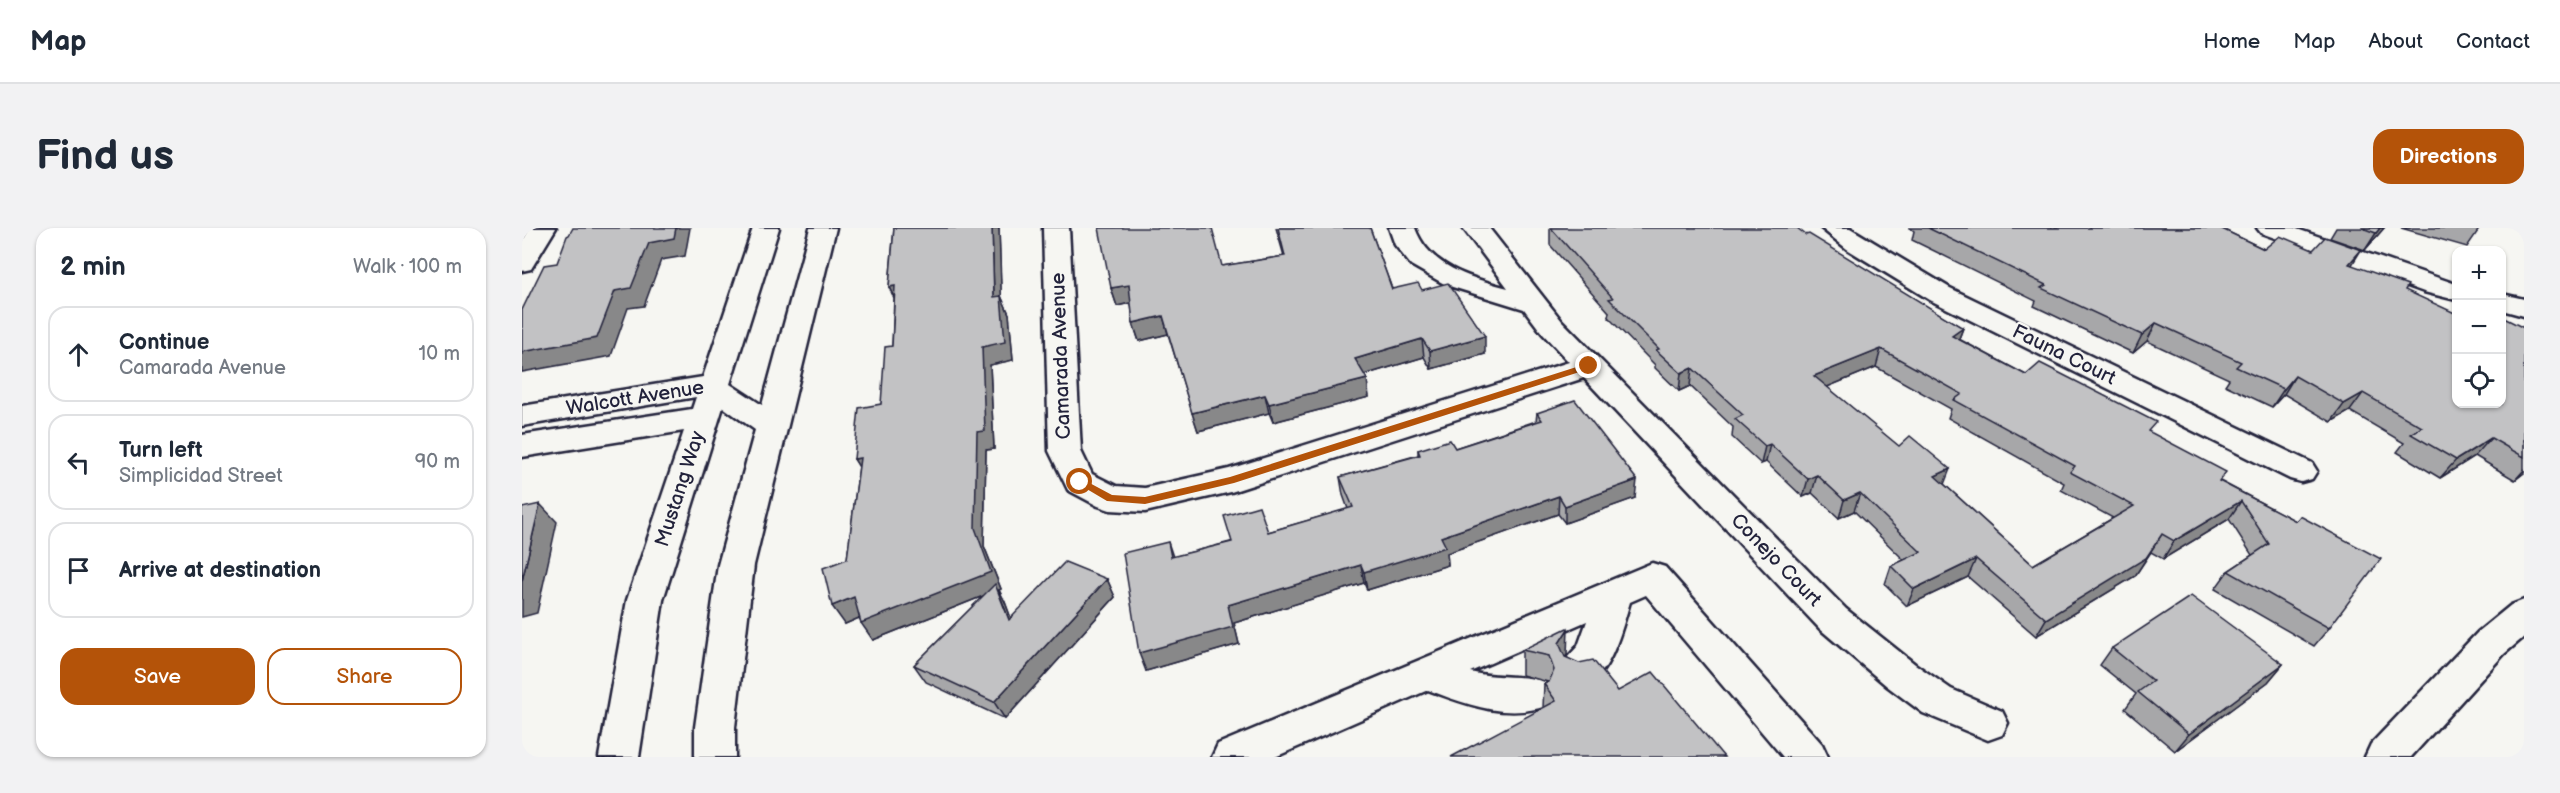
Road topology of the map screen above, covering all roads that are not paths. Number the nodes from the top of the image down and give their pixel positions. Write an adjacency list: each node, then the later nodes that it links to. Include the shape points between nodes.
1 (543, 228): 9 (street)
2 (766, 228): 15 (street, Mustang Way)
3 (823, 228): 18 (street)
4 (1056, 228): 14 (street, Camarada Avenue, via 1065,451 1080,482 1110,498 1145,500 1231,480)
5 (1402, 228): 11 (street, via 1412,251 1447,278)
6 (1477, 228): 11 (street, Conejo Court)
7 (1834, 228): 20 (street, Fauna Court, via 1940,294)
8 (2270, 228): 10 (street)
9 (522, 263)
10 (2452, 290)
11 (1533, 303): 14 (street, Conejo Court)
12 (2506, 303): 13 (street)
13 (2524, 308)
14 (1589, 366): 26 (street, Conejo Court, via 1833,619 1937,701)
15 (713, 385): 16 (street, Walcott Avenue); 17 (street, Mustang Way); 18 (street, Walcott Avenue)
16 (522, 416)
17 (702, 418): 19 (street, Walcott Avenue); 27 (street, Mustang Way, via 645,600)
18 (772, 426): 28 (street, via 736,565 715,727)
19 (522, 446)
20 (2301, 471)
21 (1615, 593): 23 (street, via 1594,654); 24 (street); 30 (street, via 1652,577)
22 (2524, 615): 31 (street, via 2491,643)
23 (1579, 670)
24 (1427, 673): 25 (street, via 1475,692); 29 (street)
25 (1532, 694)
26 (1988, 723)
27 (619, 757)
28 (715, 757)
29 (1232, 757)
30 (1808, 757)
31 (2385, 757)

